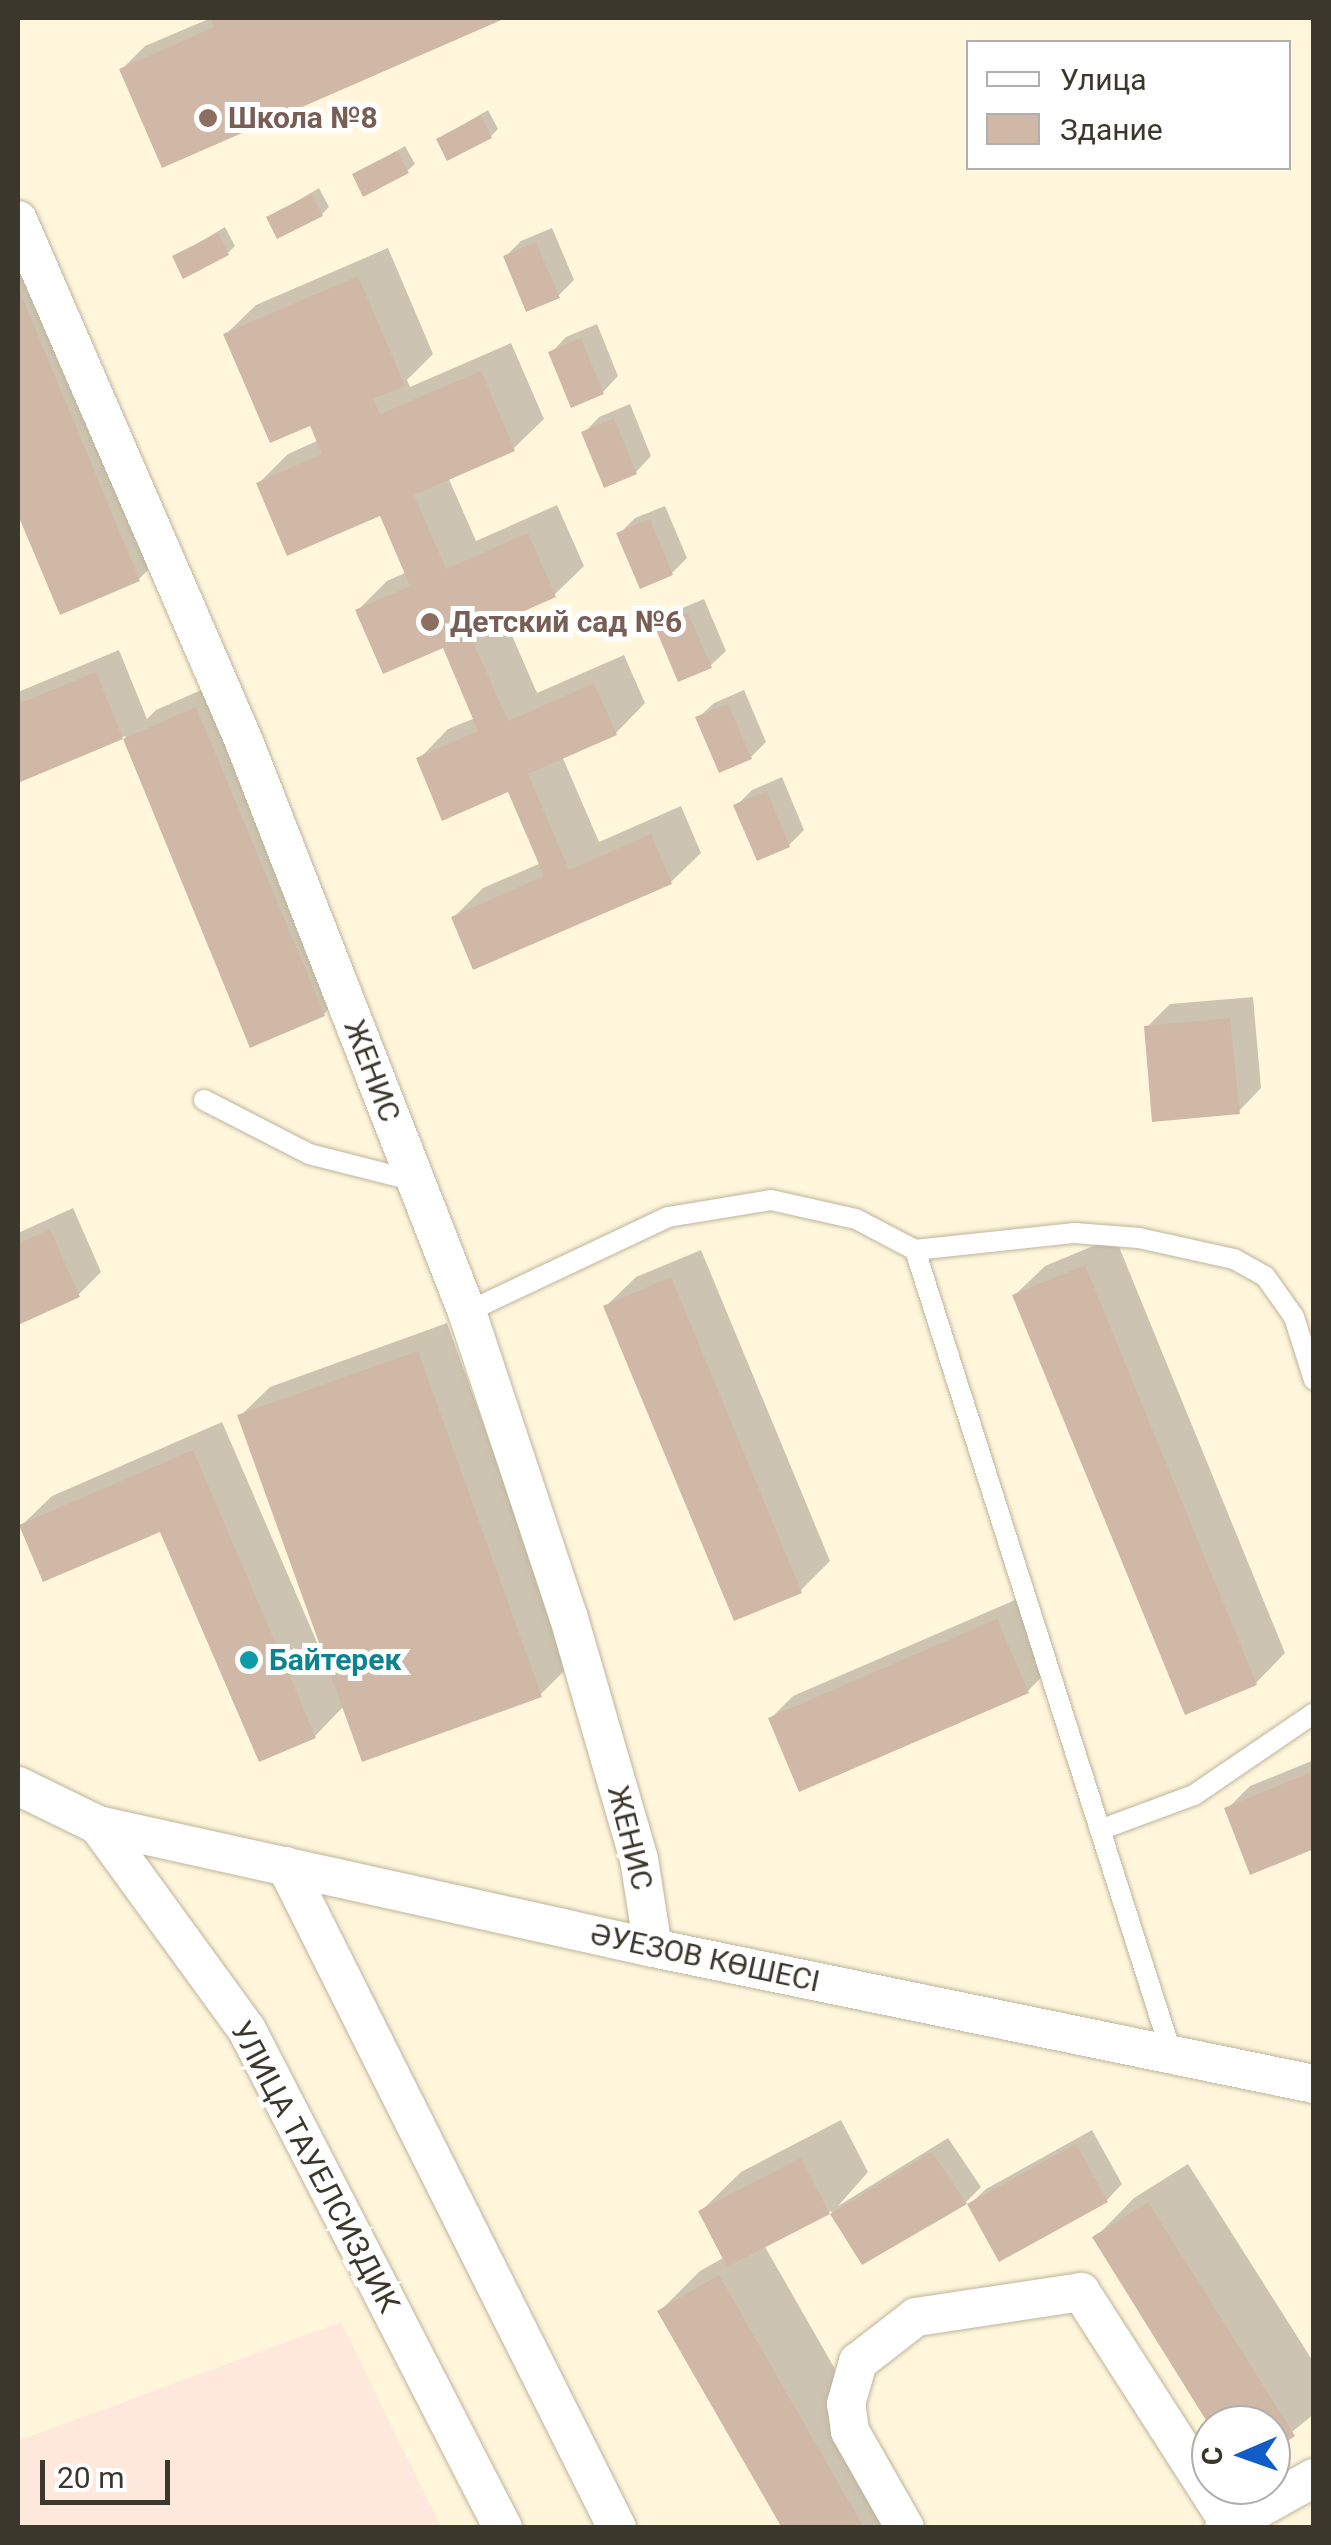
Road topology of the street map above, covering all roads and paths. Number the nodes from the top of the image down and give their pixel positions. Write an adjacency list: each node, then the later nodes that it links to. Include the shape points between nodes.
1 (18, 220): 3 (street, ЖЕНИС, via 243,739)
2 (204, 1100): 3 (lane, via 309,1154)
3 (415, 1182): 5 (street, ЖЕНИС)
4 (914, 1250): 5 (lane, via 856,1218 771,1200 668,1217); 6 (lane, via 1074,1233 1139,1238 1234,1259 1265,1276 1294,1318); 10 (lane)
5 (467, 1312): 12 (street, ЖЕНИС, via 579,1652 639,1859)
6 (1314, 1380)
7 (1314, 1713): 10 (lane, via 1194,1795)
8 (18, 1786): 9 (street)
9 (98, 1825): 11 (street, ӘУЕЗОВ КӨШЕСІ); 17 (street, УЛИЦА ТАУЕЛСИЗДИК, via 246,2030)
10 (1100, 1830): 13 (lane)
11 (286, 1866): 12 (street, ӘУЕЗОВ КӨШЕСІ); 18 (street)
12 (653, 1948): 13 (street, ӘУЕЗОВ КӨШЕСІ)
13 (1171, 2052): 14 (street, ӘУЕЗОВ КӨШЕСІ)
14 (1314, 2084)
15 (1314, 2478): 16 (street)
16 (1227, 2526): 19 (street, via 1082,2292 916,2318 858,2362 846,2404 850,2431)
17 (503, 2528)
18 (617, 2528)
19 (905, 2528)

